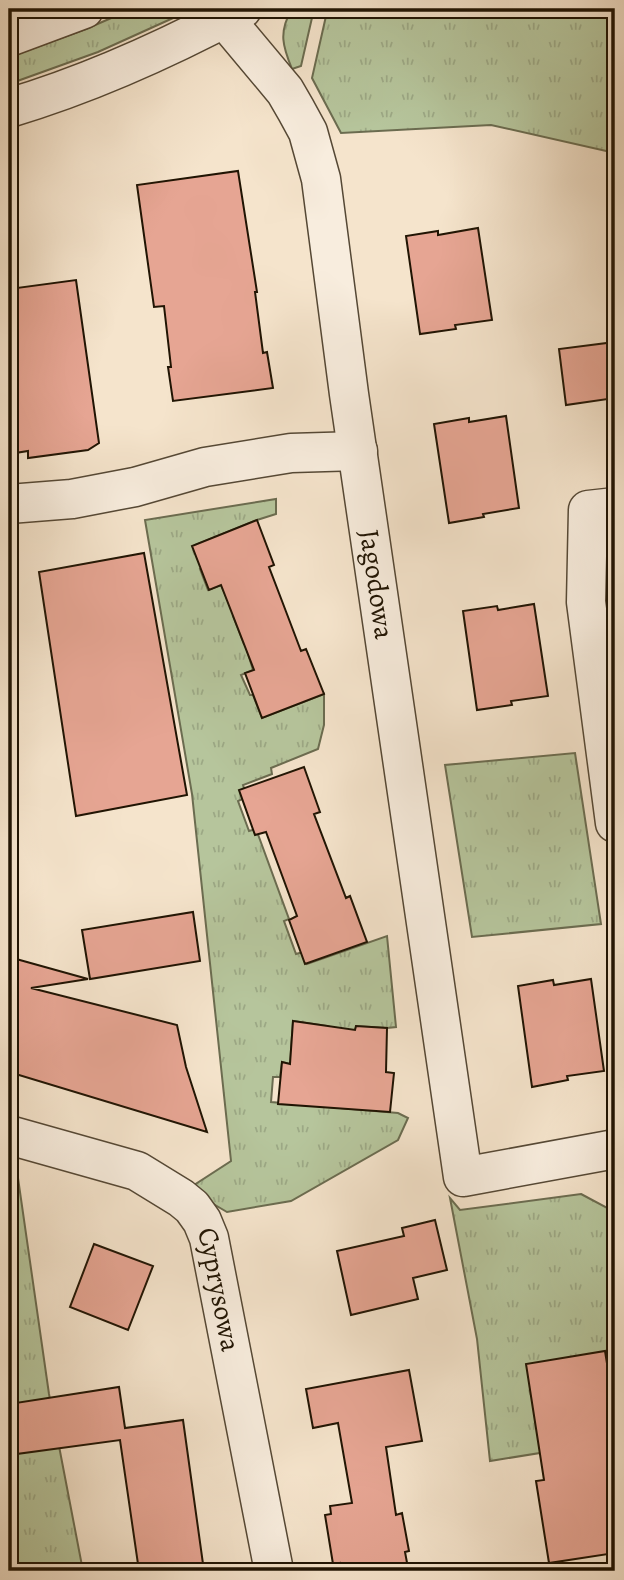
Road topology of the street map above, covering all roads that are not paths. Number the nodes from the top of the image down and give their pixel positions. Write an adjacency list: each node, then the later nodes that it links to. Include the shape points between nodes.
1 (84, 9): 3 (street)
2 (233, 13): 4 (street, via 92,80); 5 (street, Jagodowa, via 285,91 315,152)
3 (9, 37)
4 (9, 108)
5 (358, 451): 6 (street, via 291,453 205,467 72,499); 10 (street, Jagodowa, via 463,1177)
6 (9, 505)
7 (615, 507): 8 (street, via 588,510 586,602)
8 (615, 823)
9 (9, 1135): 11 (street, Cyprysowa, via 137,1171 181,1198 202,1221)
10 (615, 1149)
11 (274, 1571)

